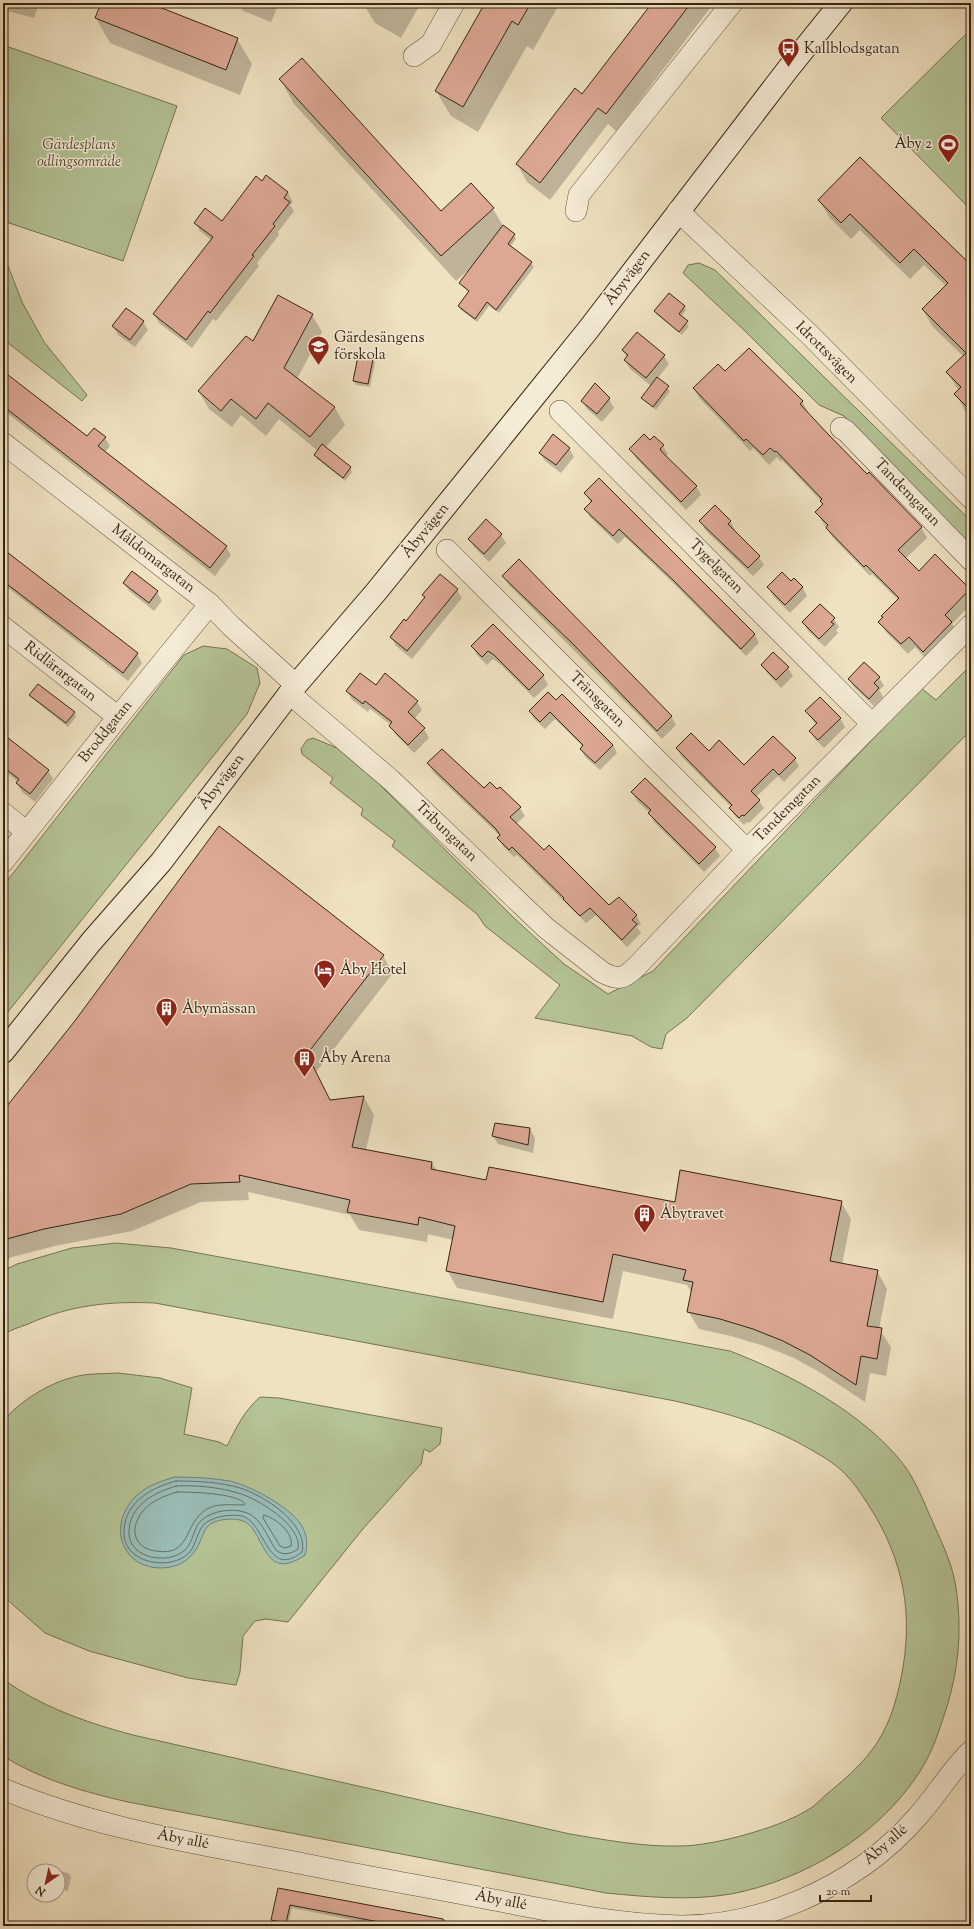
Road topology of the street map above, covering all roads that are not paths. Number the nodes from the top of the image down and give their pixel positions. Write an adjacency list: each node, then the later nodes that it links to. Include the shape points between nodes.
1 (454, 3): 4 (street, via 431,44)
2 (732, 3): 5 (street, via 579,195)
3 (841, 3): 6 (street, Åbyvägen)
4 (414, 56)
5 (576, 211)
6 (678, 212): 10 (street, Idrottsvägen, via 809,334); 16 (street, Åbyvägen, via 634,272 522,412 376,592)
7 (560, 411): 18 (street, Tygelgatan)
8 (841, 428): 12 (street, Tandemgatan, via 852,436)
9 (3, 443): 13 (street, Måldomargatan)
10 (971, 498)
11 (447, 550): 21 (street, Tränsgatan)
12 (971, 560)
13 (210, 604): 16 (street, Måldomargatan); 17 (street, Broddgatan)
14 (971, 625): 18 (street, Tandemgatan)
15 (3, 627): 17 (street, Ridlärargatan)
16 (292, 689): 23 (street, Tribungatan, via 546,928); 24 (street, Åbyvägen, via 161,862 91,942)
17 (118, 717): 20 (street, Broddgatan)
18 (872, 724): 21 (street, Tandemgatan)
19 (3, 813): 20 (street)
20 (27, 832): 22 (street, Broddgatan)
21 (747, 850): 23 (street, Tandemgatan, via 627,976 621,978)
22 (3, 862)
23 (602, 972)
24 (3, 1052)
25 (971, 1751): 27 (street, Åby allé, via 959,1762 918,1816 897,1837 868,1862 834,1884 799,1901 731,1921 684,1926)
26 (3, 1789): 27 (street, Åby allé, via 71,1815 136,1830 402,1884 577,1916)
27 (643, 1925)

